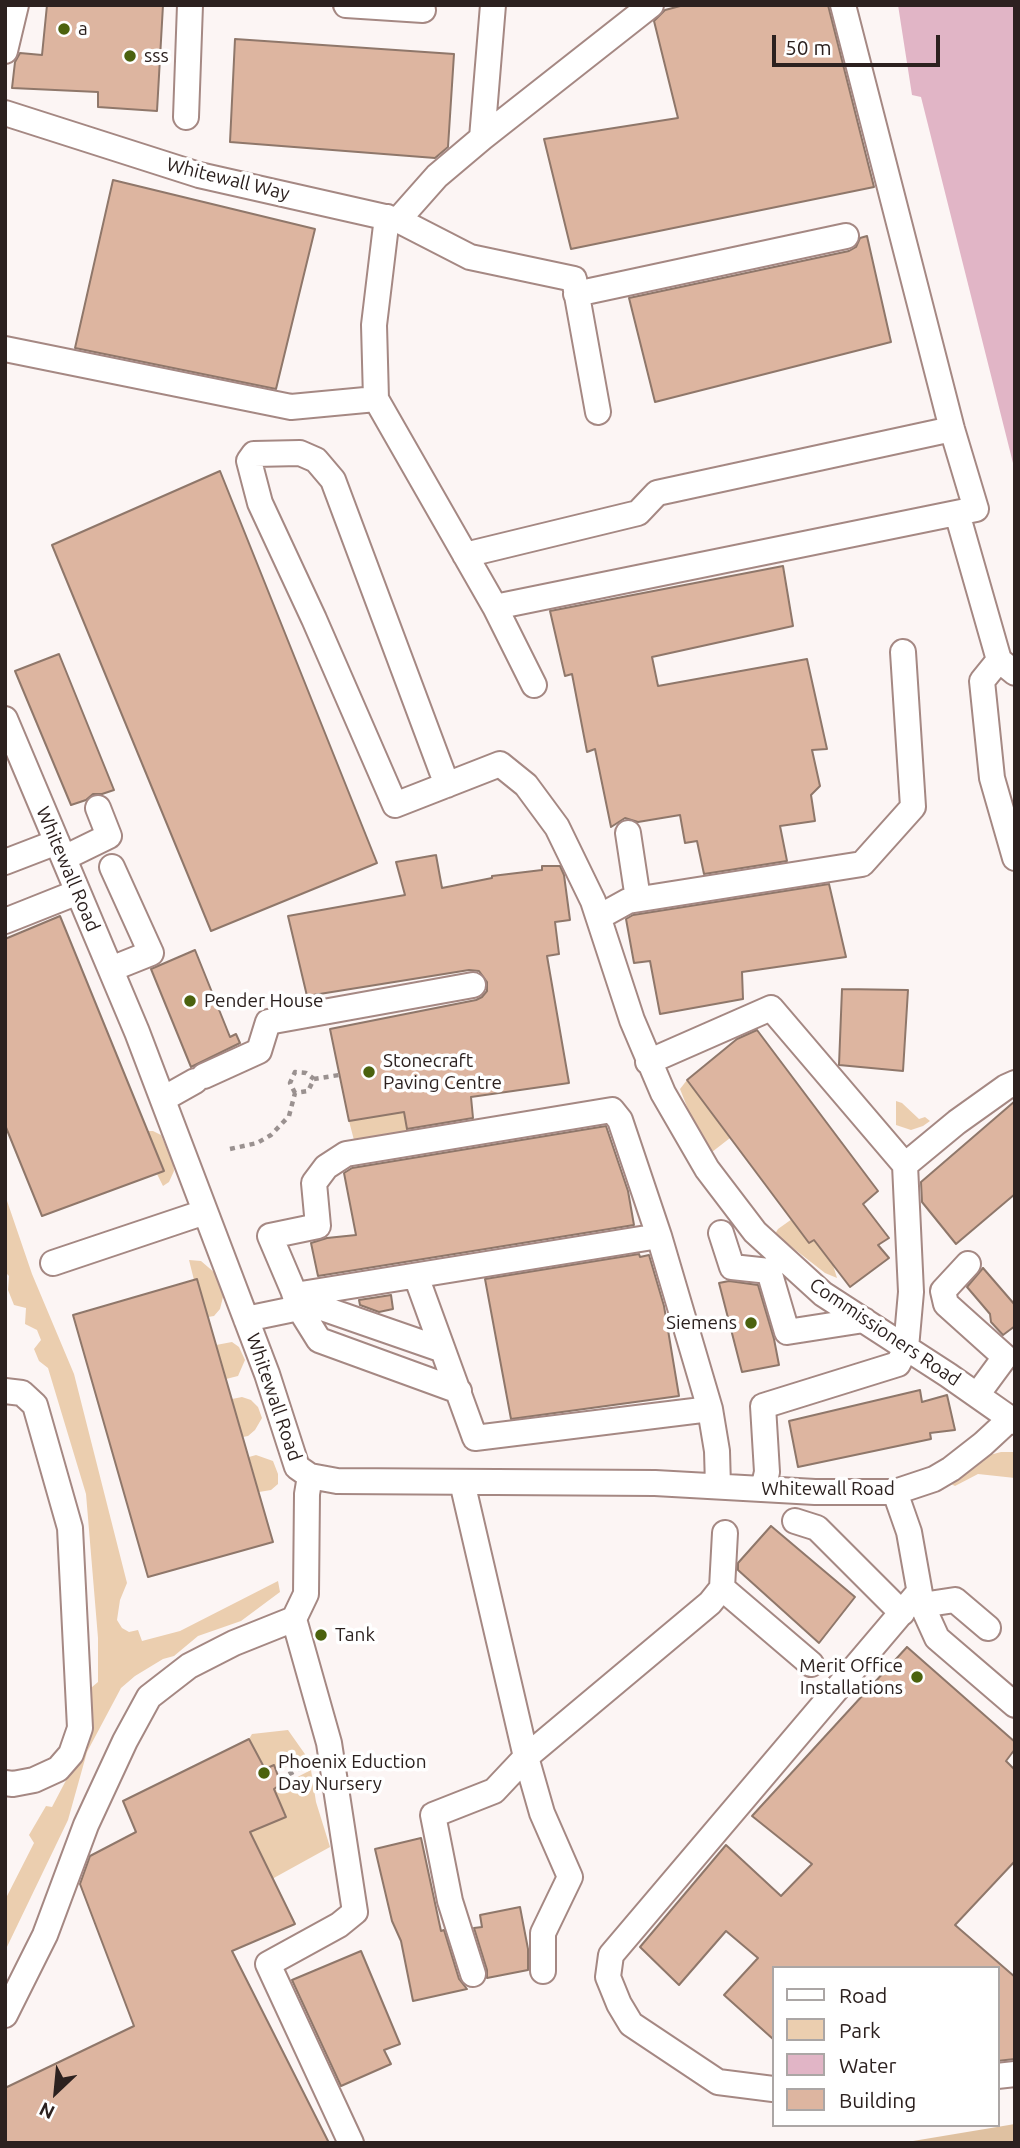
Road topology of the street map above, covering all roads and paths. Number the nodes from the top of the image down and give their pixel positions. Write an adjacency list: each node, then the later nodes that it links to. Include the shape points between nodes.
1 (16, 5): 8 (street)
2 (190, 5): 10 (street)
3 (346, 5): 7 (street)
4 (493, 5): 11 (street)
5 (651, 5): 11 (street)
6 (843, 5): 18 (street)
7 (424, 10)
8 (5, 51)
9 (5, 113): 12 (street, Whitewall Way, via 199,175)
10 (186, 117)
11 (482, 138): 12 (street)
12 (392, 219): 14 (street, Whitewall Way, via 470,257 574,279); 16 (street, via 374,325)
13 (846, 236): 14 (street)
14 (576, 294): 17 (street)
15 (5, 349): 16 (street, via 291,407)
16 (376, 399): 20 (street)
17 (598, 412)
18 (952, 429): 19 (street, via 976,509); 20 (street, via 657,493 638,513)
19 (957, 513): 21 (street); 23 (street)
20 (466, 555): 21 (street)
21 (495, 607): 24 (street)
22 (903, 652): 34 (street, via 913,807 862,864)
23 (1007, 666): 30 (street, via 982,681 992,778)
24 (534, 685)
25 (5, 719): 29 (street, Whitewall Road)
26 (447, 785): 26 (street, via 395,805 260,503 249,461 254,454 300,453 316,460 333,480); 35 (street, Commissioners Road, via 500,764 526,785 558,827)
27 (98, 808): 29 (street, via 109,836)
28 (628, 833): 34 (street)
29 (61, 850): 31 (street); 33 (street, Whitewall Road)
30 (1015, 858)
31 (5, 862)
32 (112, 867): 37 (street, via 152,953)
33 (78, 892): 36 (street); 37 (street, Whitewall Road)
34 (639, 899): 35 (street)
35 (596, 909): 39 (street, Commissioners Road)
36 (5, 921)
37 (111, 969): 44 (street, Whitewall Road)
38 (473, 985): 44 (street, via 268,1022 259,1051)
39 (648, 1062): 46 (street, via 771,1008); 55 (street, Commissioners Road, via 707,1169 754,1232 823,1294)
40 (340, 1075): 41 (path)
41 (314, 1079): 43 (path, via 308,1091); 43 (path, via 295,1072 290,1083)
42 (1015, 1083): 46 (street)
43 (295, 1093): 45 (path, via 289,1116 271,1135)
44 (163, 1099): 47 (street, Whitewall Road)
45 (230, 1149)
46 (905, 1165): 56 (street, via 911,1292)
47 (205, 1212): 50 (street); 54 (street, Whitewall Road)
48 (721, 1233): 55 (street, via 732,1267 769,1271 787,1332)
49 (659, 1236): 52 (street); 53 (street, via 620,1120 612,1110 346,1154 326,1167 314,1183 318,1226 270,1236); 61 (street)
50 (53, 1263)
51 (968, 1264): 60 (street, via 943,1291 946,1304 1005,1357)
52 (416, 1276): 53 (street); 57 (street)
53 (297, 1302): 54 (street); 57 (street); 59 (street, via 320,1340)
54 (246, 1319): 63 (street, Whitewall Road, via 297,1466)
55 (864, 1320): 56 (street, Commissioners Road)
56 (906, 1348): 60 (street, Commissioners Road); 66 (street, via 898,1364 762,1406 767,1472)
57 (443, 1350): 59 (street)
58 (5, 1391): 79 (street, via 22,1393 35,1405 70,1528 80,1728 71,1754 58,1769 34,1780)
59 (458, 1391): 61 (street, via 475,1438)
60 (977, 1395): 62 (street, Commissioners Road)
61 (710, 1409): 65 (street)
62 (1012, 1420): 67 (street, Whitewall Road, via 934,1479)
63 (310, 1476): 64 (street, Whitewall Road, via 337,1481); 72 (street, via 306,1594)
64 (462, 1482): 65 (street, Whitewall Road); 77 (street)
65 (718, 1486): 66 (street, Whitewall Road)
66 (763, 1489): 67 (street, Whitewall Road)
67 (895, 1492): 71 (street, via 909,1532)
68 (795, 1521): 71 (street, via 817,1528)
69 (725, 1533): 70 (street)
70 (722, 1588): 74 (street); 77 (street, via 710,1604)
71 (914, 1603): 73 (street, via 955,1600); 75 (street, via 937,1638); 83 (street, via 611,1955 608,1977 631,2024 718,2082)
72 (294, 1619): 76 (street); 82 (street, via 190,1666 149,1697 86,1825 45,1935)
73 (988, 1628)
74 (811, 1664)
75 (1015, 1705)
76 (331, 1756): 78 (path); 84 (street, via 355,1912 268,1964)
77 (526, 1757): 80 (street, via 542,1813 570,1877 543,1933); 81 (street, via 494,1791 433,1815 450,1901)
78 (279, 1779)
79 (5, 1783)
80 (543, 1971)
81 (473, 1974)
82 (5, 2015)
83 (772, 2089)
84 (351, 2143)

